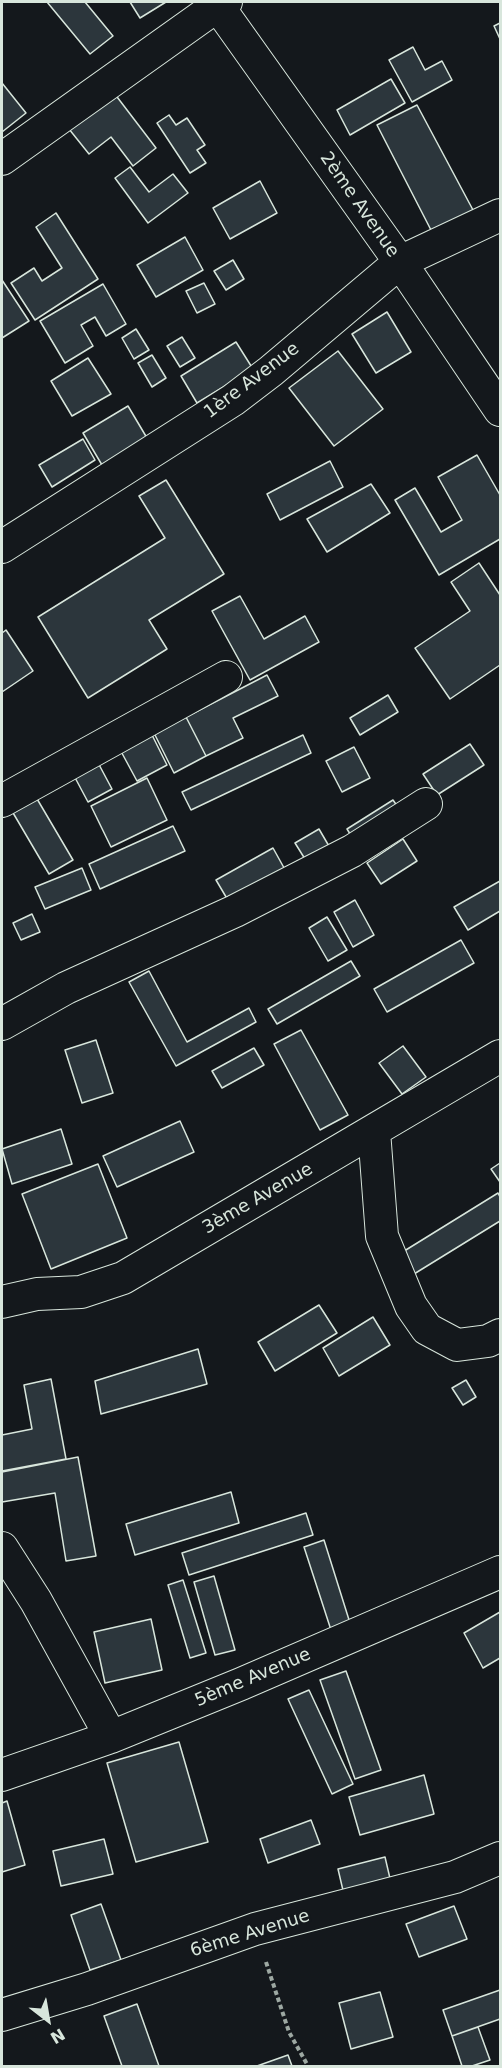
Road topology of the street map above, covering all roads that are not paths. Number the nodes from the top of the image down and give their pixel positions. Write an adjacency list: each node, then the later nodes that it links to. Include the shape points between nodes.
1 (219, 3): 2 (street); 4 (street, 2ème Avenue)
2 (2, 159)
3 (501, 215): 4 (street, 1ère Avenue)
4 (400, 262): 5 (street, 2ème Avenue); 6 (street, 1ère Avenue, via 233,400)
5 (501, 410)
6 (2, 547)
7 (226, 677): 8 (street)
8 (2, 801)
9 (426, 804): 10 (street, via 352,851 235,911 66,988)
10 (2, 1024)
11 (501, 1056): 12 (street, 3ème Avenue)
12 (374, 1131): 13 (street, 3ème Avenue, via 123,1278 81,1292 37,1294); 14 (street, via 382,1236 411,1306 427,1329 457,1345)
13 (2, 1302)
14 (501, 1335)
15 (2, 1548): 17 (street)
16 (501, 1572): 17 (street, 5ème Avenue)
17 (111, 1737): 18 (street, 5ème Avenue)
18 (2, 1775)
19 (501, 1858): 20 (street, 6ème Avenue, via 455,1877 255,1929)
20 (2, 2015)

